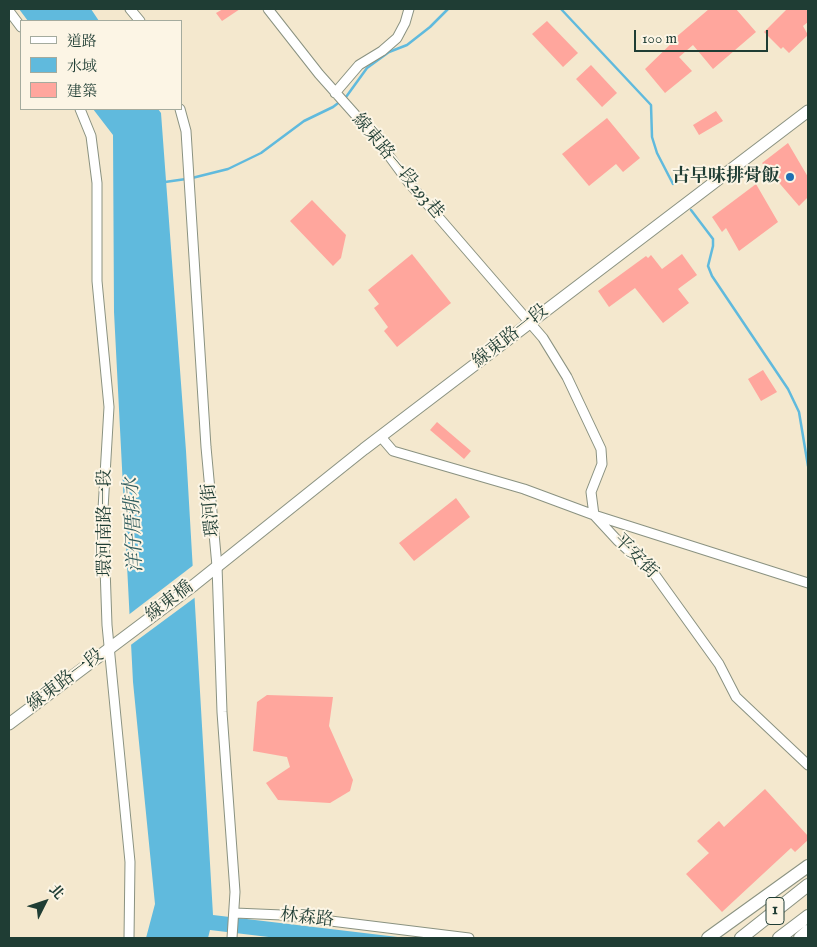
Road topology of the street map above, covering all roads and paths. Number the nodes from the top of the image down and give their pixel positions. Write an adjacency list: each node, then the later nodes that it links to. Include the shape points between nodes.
1 (130, 9): 5 (street)
2 (268, 9): 7 (street, 線東路一段293巷)
3 (409, 9): 7 (street, via 397,38 359,65)
4 (9, 11): 6 (street)
5 (139, 20)
6 (20, 25)
7 (337, 96): 11 (street, 線東路一段293巷)
8 (80, 110): 17 (street, 環河南路一段, via 91,136 97,183 97,281 109,407 103,509)
9 (180, 110): 14 (street, 環河街, via 186,131 206,447)
10 (808, 111): 11 (main road, 線東路一段)
11 (530, 322): 12 (main road, 線東路一段); 13 (street, via 567,377 601,449 602,464 591,492)
12 (380, 438): 13 (street, via 393,451 524,489); 14 (main road, 線東路一段)
13 (594, 515): 15 (street); 19 (street, 平安街, via 655,575 719,664 736,697)
14 (217, 566): 16 (main road, 線東橋); 22 (street, 環河街, via 222,712)
15 (808, 583)
16 (123, 639): 17 (main road, 線東路一段)
17 (109, 649): 18 (main road, 線東路一段); 25 (street, 環河南路一段, via 130,862)
18 (9, 724)
19 (808, 765)
20 (808, 866): 28 (highway)
21 (808, 885): 29 (highway, 1)
22 (235, 912): 26 (street, 環河街); 27 (street, 林森路)
23 (808, 916): 30 (highway, 1)
24 (808, 931): 31 (highway)
25 (129, 938)
26 (232, 938)
27 (469, 938)
28 (708, 938)
29 (741, 938)
30 (779, 938)
31 (800, 938)

